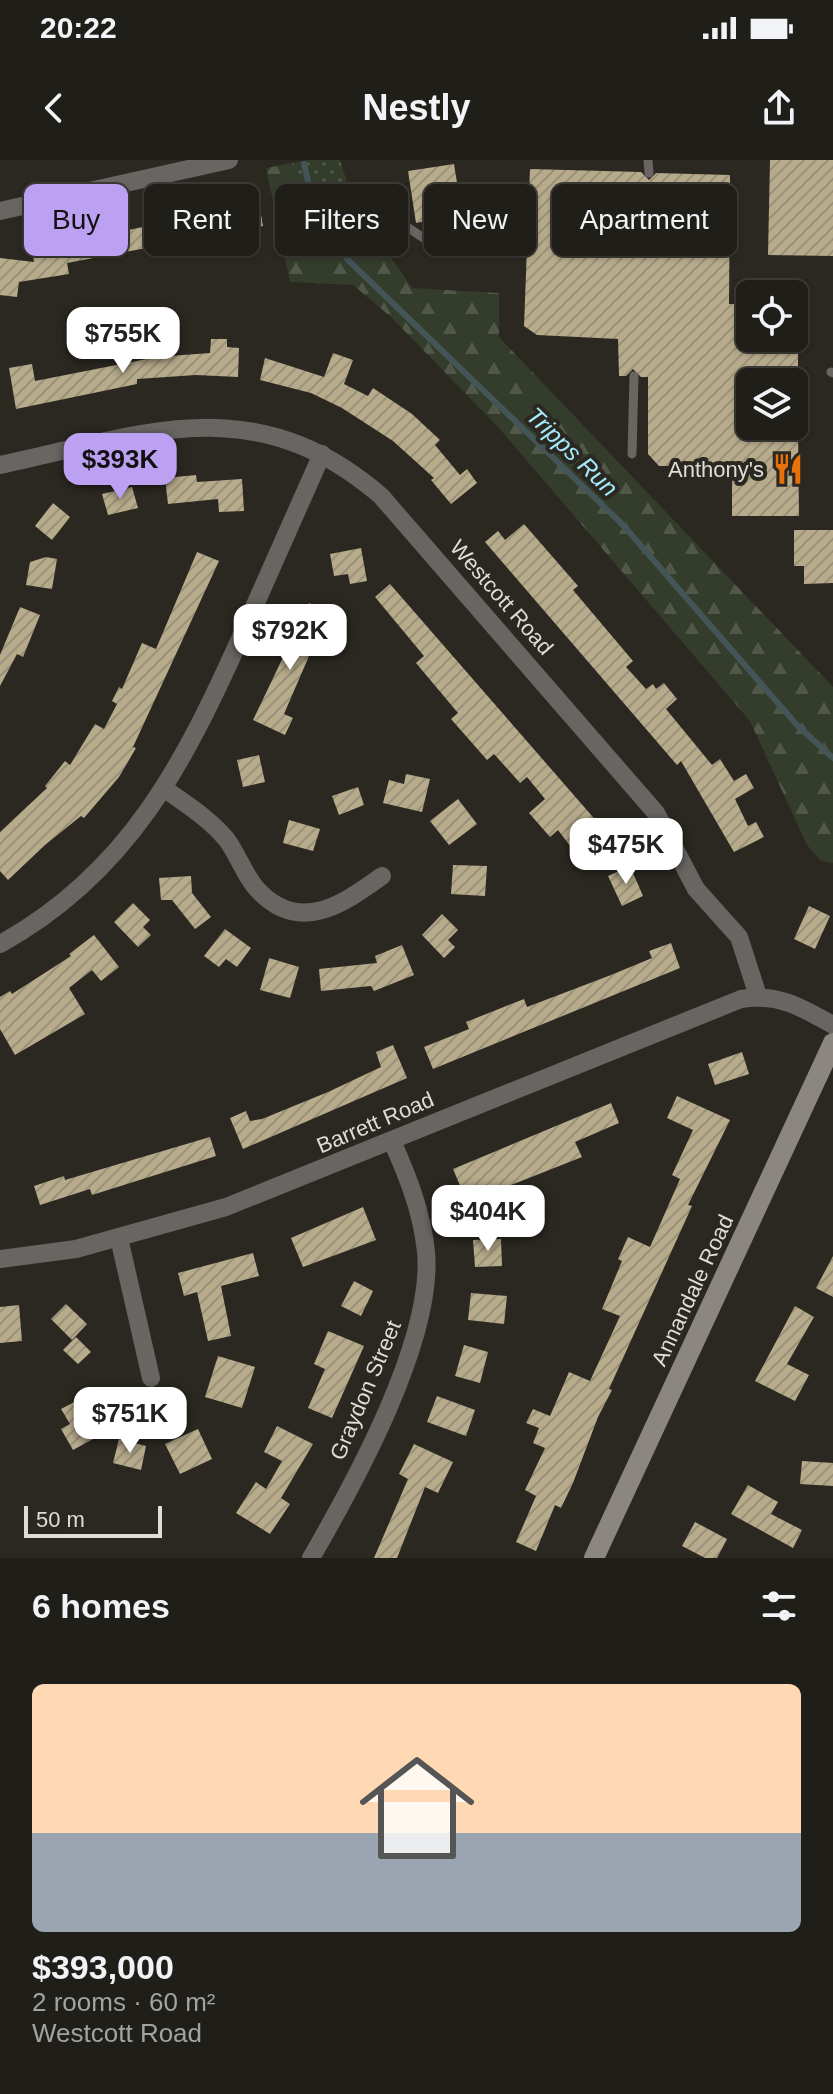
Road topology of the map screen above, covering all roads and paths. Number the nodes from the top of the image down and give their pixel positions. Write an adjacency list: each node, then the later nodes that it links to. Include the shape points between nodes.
1 (229, 160): 4 (street)
2 (648, 160): 3 (lane)
3 (649, 173)
4 (0, 211)
5 (634, 376): 7 (lane)
6 (322, 454): 8 (street, Westcott Road, via 262,432 195,426); 9 (street, via 210,706); 12 (street, Westcott Road, via 381,496 656,813 696,889 739,937)
7 (632, 454)
8 (0, 465)
9 (165, 789): 10 (street, via 210,821 256,887 284,907 320,912 337,907); 11 (street, via 126,841 77,891)
10 (382, 876)
11 (0, 944)
12 (758, 996): 13 (street, via 789,1000); 15 (street, Barrett Road)
13 (833, 1025)
14 (833, 1043): 20 (main road, Annandale Road)
15 (392, 1141): 16 (street, Barrett Road, via 268,1192); 19 (street, Graydon Street, via 421,1218 426,1253 421,1318 379,1424)
16 (119, 1238): 17 (street, Barrett Road); 18 (street)
17 (0, 1259)
18 (151, 1378)
19 (311, 1558)
20 (594, 1558)

